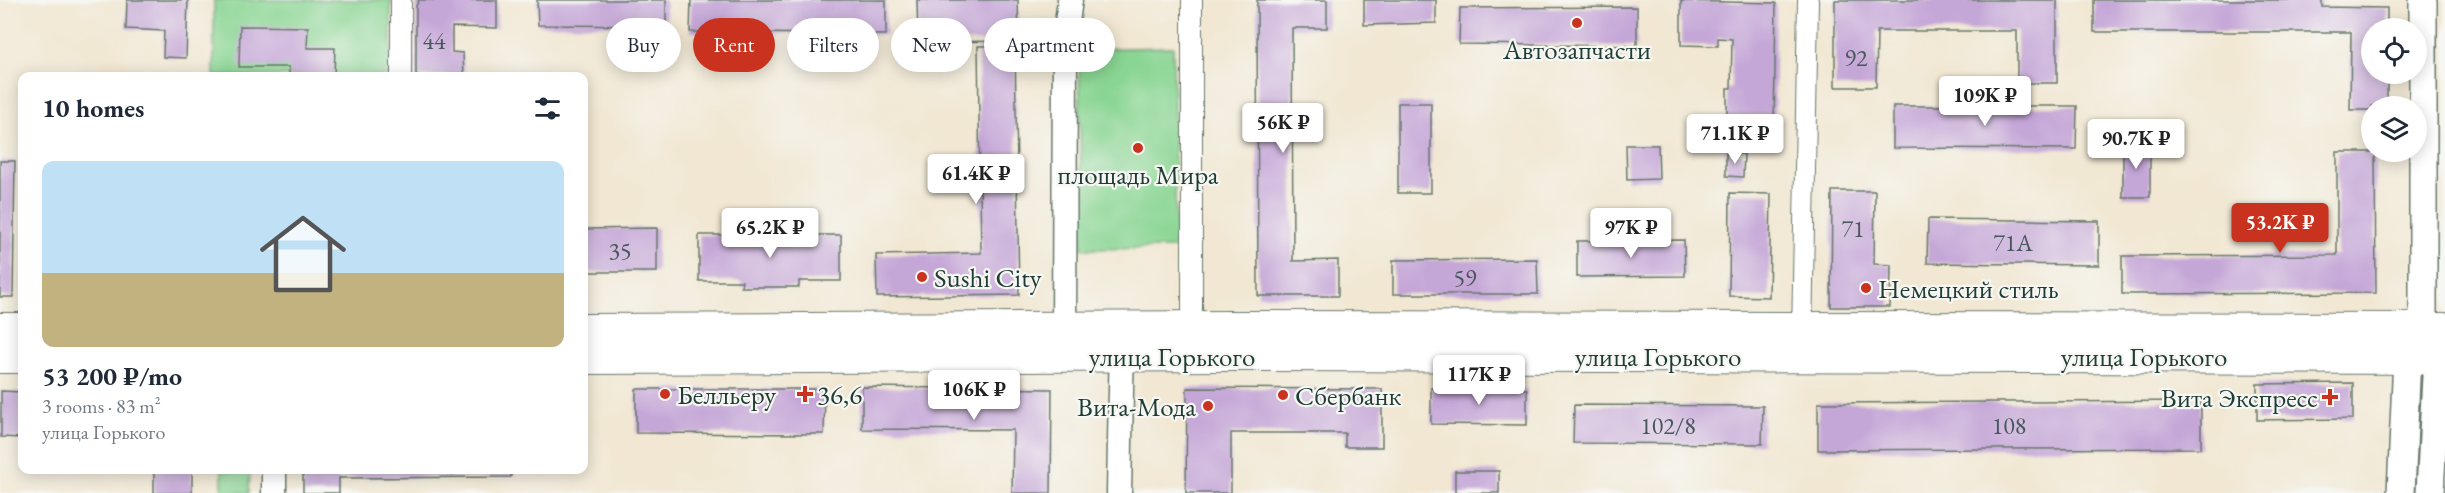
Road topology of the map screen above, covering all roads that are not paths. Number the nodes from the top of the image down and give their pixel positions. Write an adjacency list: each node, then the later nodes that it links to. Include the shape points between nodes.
1 (401, 0): 6 (street)
2 (1808, 0): 13 (street)
3 (2422, 0): 14 (main road)
4 (1070, 5): 11 (street, via 1065,38)
5 (1192, 5): 7 (street)
6 (401, 72)
7 (1192, 328): 12 (main road, улица Горького); 13 (main road, улица Горького)
8 (0, 329): 9 (main road)
9 (18, 329)
10 (588, 330): 11 (main road, улица Горького)
11 (1064, 342): 12 (main road, улица Горького); 17 (main road, улица Горького)
12 (1122, 342): 13 (main road, улица Горького); 21 (street)
13 (1802, 342): 14 (main road, улица Горького); 18 (main road, улица Горького)
14 (2438, 343): 18 (main road, улица Горького); 23 (main road)
15 (0, 357): 16 (main road)
16 (18, 357)
17 (588, 357)
18 (2407, 357): 22 (main road)
19 (274, 474): 20 (street)
20 (274, 493)
21 (1119, 493)
22 (2401, 493)
23 (2430, 493)

